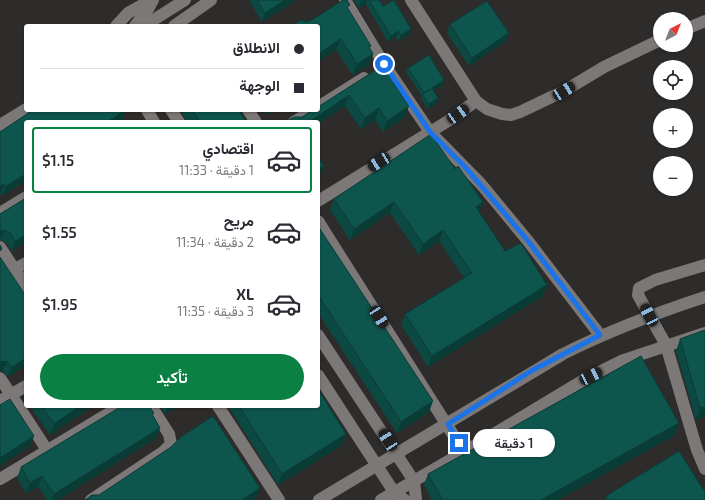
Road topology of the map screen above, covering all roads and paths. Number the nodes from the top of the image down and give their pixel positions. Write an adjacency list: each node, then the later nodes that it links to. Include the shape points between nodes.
1 (152, 0): 8 (street, via 128,13); 9 (street)
2 (184, 0): 10 (street)
3 (211, 0): 11 (street)
4 (344, 0): 6 (street); 14 (street)
5 (411, 0): 15 (street)
6 (332, 7)
7 (705, 21): 12 (street)
8 (118, 24)
9 (137, 24)
10 (147, 24)
11 (177, 24)
12 (693, 26)
13 (653, 43): 15 (street, via 604,67 564,91 511,115 487,109)
14 (384, 64): 16 (street); 21 (street)
15 (476, 101): 21 (street)
16 (320, 105)
17 (24, 110): 20 (street)
18 (310, 112): 19 (street)
19 (297, 120)
20 (0, 125)
21 (430, 132): 23 (street); 34 (street, via 465,167 533,247)
22 (24, 198): 24 (street)
23 (320, 200)
24 (0, 212)
25 (320, 224): 45 (street)
26 (0, 247): 29 (street)
27 (24, 264): 29 (street)
28 (705, 265): 32 (street, via 655,280 639,288 638,295)
29 (15, 270): 30 (street)
30 (24, 284)
31 (705, 297): 32 (street)
32 (649, 315): 34 (street); 36 (street)
33 (705, 333): 36 (street)
34 (600, 335): 45 (street, via 531,371)
35 (320, 338): 49 (street)
36 (666, 345): 46 (street); 48 (street, via 621,361 587,378)
37 (0, 378): 40 (street)
38 (320, 378): 50 (street)
39 (24, 387): 40 (street)
40 (11, 395): 41 (street); 47 (street)
41 (0, 402)
42 (118, 408): 47 (street)
43 (152, 408): 55 (street, via 169,434 171,444)
44 (219, 408): 56 (street)
45 (448, 424): 48 (street); 49 (street)
46 (701, 448): 51 (street)
47 (48, 450): 52 (street)
48 (464, 452): 53 (street)
49 (397, 454): 50 (street); 53 (street)
50 (377, 466): 54 (street); 57 (street)
51 (705, 469)
52 (0, 479)
53 (414, 481): 54 (street); 60 (street)
54 (394, 492): 58 (street); 59 (street)
55 (91, 500)
56 (279, 500)
57 (319, 500)
58 (380, 500)
59 (405, 500)
60 (416, 500)

